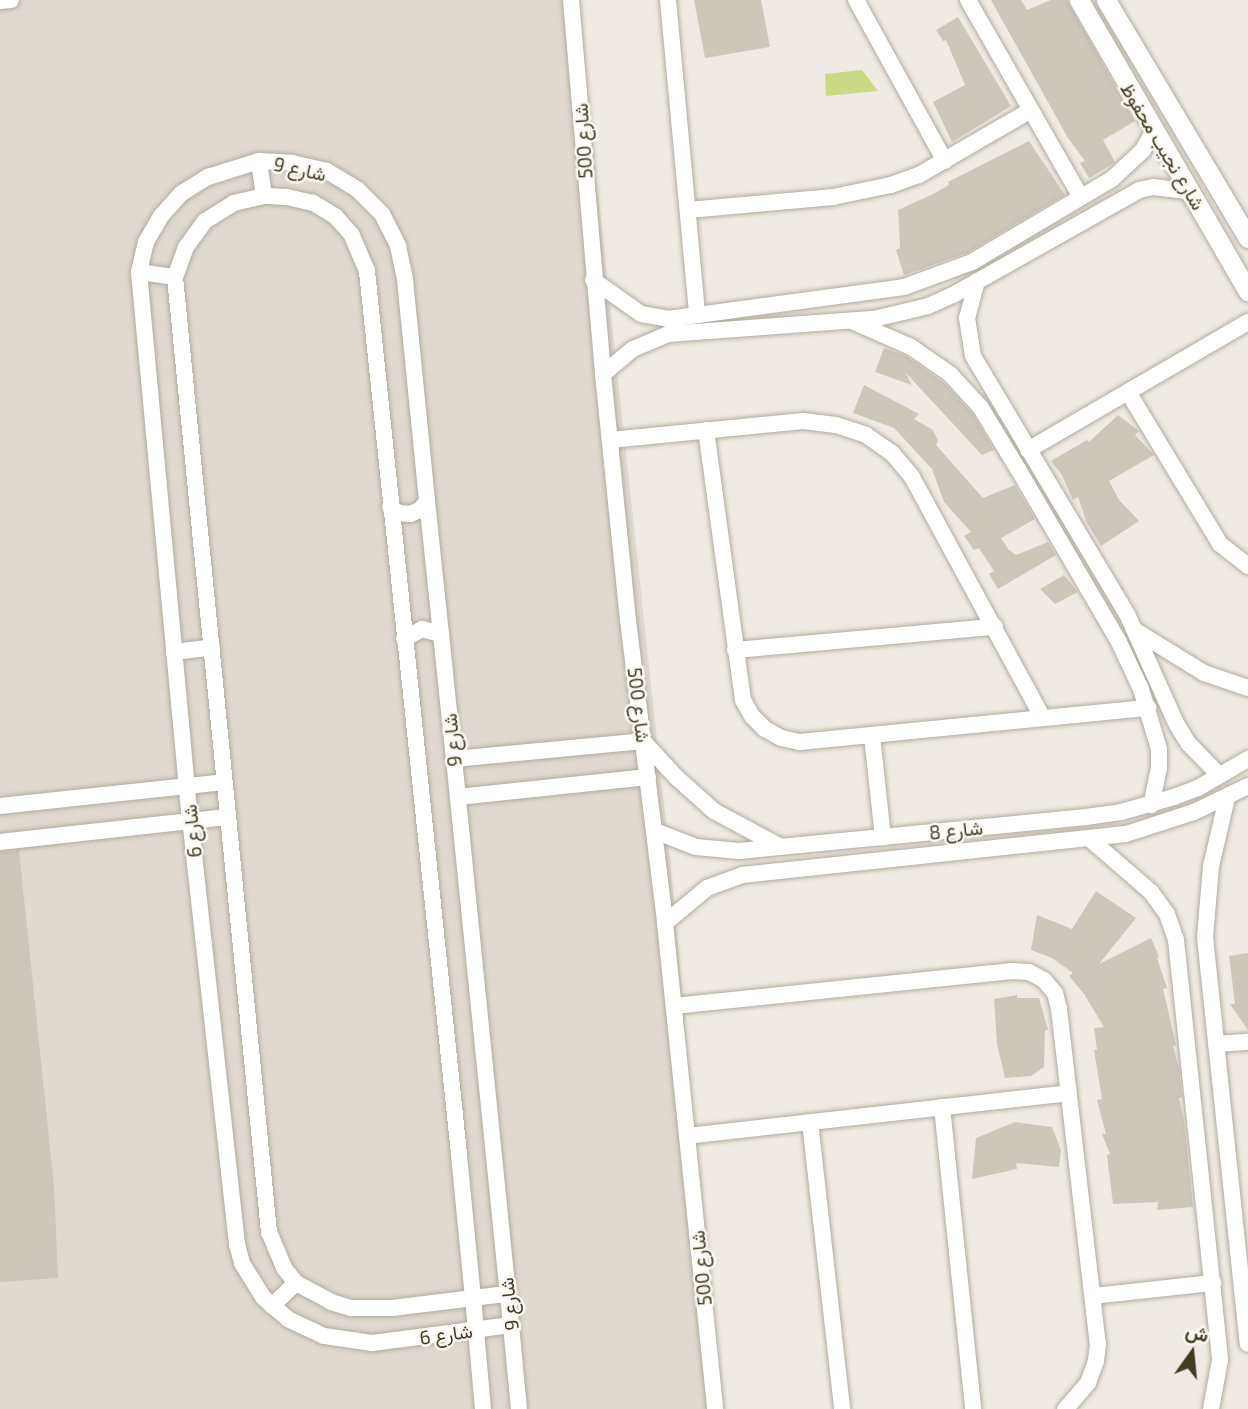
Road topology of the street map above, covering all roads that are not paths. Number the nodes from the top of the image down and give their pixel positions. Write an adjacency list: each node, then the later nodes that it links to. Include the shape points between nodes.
1 (11, 0): 8 (street)
2 (571, 0): 20 (street, شارع 500)
3 (668, 0): 16 (street)
4 (856, 0): 12 (street)
5 (968, 0): 9 (street)
6 (1079, 0): 10 (street, شارع نجيب محفوظ)
7 (1106, 0): 17 (street, شارع نجيب محفوظ)
8 (0, 1)
9 (1031, 110): 12 (street); 15 (street)
10 (1153, 132): 13 (street, شارع نجيب محفوظ); 15 (street, via 1129,166)
11 (260, 161): 14 (street); 18 (street, شارع 6, via 208,177 182,193 146,242); 37 (street, شارع 9, via 327,171 358,189 382,214 398,246)
12 (945, 161): 16 (street, via 919,175 862,193)
13 (1191, 192): 21 (street, via 1153,187 1139,190); 22 (street, شارع نجيب محفوظ)
14 (264, 197): 19 (street, شارع 6, via 234,203 205,221 186,247); 38 (street, شارع 9, via 313,202 335,216 363,256)
15 (1081, 197): 23 (street, via 972,262 904,288)
16 (688, 210): 23 (street)
17 (1248, 238)
18 (139, 272): 19 (street); 46 (street, شارع 6)
19 (175, 277): 44 (street, شارع 6)
20 (593, 279): 25 (street, via 627,306); 28 (street, شارع 500)
21 (977, 281): 24 (street, via 901,314); 30 (street, via 967,318 968,338)
22 (1248, 292)
23 (697, 315): 25 (street)
24 (845, 318): 27 (street); 31 (street, via 931,359)
25 (657, 319): 27 (street)
26 (1248, 322): 29 (street)
27 (659, 337): 28 (street, via 633,349)
28 (603, 374): 33 (street, شارع 500)
29 (1128, 392): 34 (street); 39 (street, via 1220,544)
30 (998, 399): 31 (street); 34 (street)
31 (981, 408): 36 (street)
32 (706, 430): 33 (street); 40 (street, via 803,421 866,435 891,453 912,477); 45 (street)
33 (610, 439): 52 (street, شارع 500)
34 (1028, 450): 35 (street)
35 (1044, 477): 36 (street); 41 (street)
36 (1028, 485): 49 (street, via 1118,640)
37 (427, 501): 38 (street, via 410,514); 42 (street, شارع 9)
38 (390, 507): 43 (street, شارع 9)
39 (1248, 566)
40 (995, 626): 45 (street); 50 (street)
41 (1136, 631): 47 (street, via 1204,673); 48 (street)
42 (441, 634): 43 (street, via 422,629); 54 (street, شارع 9)
43 (404, 639): 87 (street, شارع 9)
44 (212, 647): 46 (street); 57 (street, شارع 6)
45 (735, 650): 51 (street, via 743,699 765,729 800,742)
46 (174, 652): 58 (street, شارع 6)
47 (1248, 688)
48 (1168, 704): 49 (street); 55 (street, via 1189,744)
49 (1148, 710): 50 (street); 62 (street, via 1159,749)
50 (1043, 719): 51 (street)
51 (872, 736): 68 (street)
52 (643, 740): 54 (street); 56 (street, شارع 500); 72 (street, via 714,811)
53 (1248, 759): 55 (street, شارع 8)
54 (454, 760): 60 (street, شارع 9)
55 (1219, 775): 62 (street, شارع 8)
56 (648, 777): 60 (street); 67 (street, شارع 500)
57 (224, 782): 58 (street); 64 (street, شارع 6)
58 (187, 786): 63 (street); 65 (street, شارع 6)
59 (1248, 786): 61 (street, شارع 8)
60 (457, 797): 85 (street, شارع 9)
61 (1227, 797): 69 (street, شارع 8, via 1161,825); 76 (street, via 1211,866 1206,925)
62 (1151, 805): 66 (street, شارع 8)
63 (0, 806)
64 (227, 817): 65 (street); 83 (street, شارع 6, via 270,1232 284,1268)
65 (190, 821): 70 (street); 88 (street, شارع 6, via 237,1244 251,1281)
66 (1031, 823): 68 (street, شارع 8); 71 (street)
67 (655, 831): 72 (street, شارع 8, via 717,850); 73 (street, شارع 500)
68 (883, 837): 72 (street, شارع 8)
69 (1091, 840): 71 (street, شارع 8); 82 (street, via 1151,892 1167,914 1176,940)
70 (0, 842)
71 (1034, 845): 73 (street, شارع 8, via 741,875 707,888)
72 (780, 847)
73 (665, 923): 74 (street, شارع 500)
74 (674, 1006): 77 (street, via 1028,972 1044,980 1055,993); 80 (street, شارع 500)
75 (1248, 1042): 76 (street)
76 (1216, 1044): 81 (street)
77 (1069, 1093): 78 (street); 86 (street)
78 (942, 1107): 79 (street); 97 (street)
79 (810, 1122): 80 (street); 96 (street)
80 (687, 1136): 95 (street, شارع 500)
81 (1225, 1136): 82 (street); 92 (street)
82 (1199, 1139): 84 (street)
83 (296, 1283): 87 (street, شارع 6, via 351,1308); 88 (street)
84 (1213, 1283): 86 (street); 91 (street)
85 (508, 1294): 87 (street, شارع 6); 89 (street, شارع 9)
86 (1093, 1296): 98 (street, via 1096,1361 1088,1383)
87 (473, 1298): 90 (street, شارع 9)
88 (272, 1306): 90 (street, شارع 6, via 305,1329 348,1342)
89 (511, 1325): 90 (street, شارع 6); 94 (street, شارع 9)
90 (476, 1330): 93 (street, شارع 9)
91 (1218, 1341): 92 (street); 99 (street, via 1218,1380)
92 (1247, 1341)
93 (483, 1409)
94 (519, 1409)
95 (715, 1409)
96 (842, 1409)
97 (973, 1409)
98 (1065, 1409)
99 (1211, 1409)

